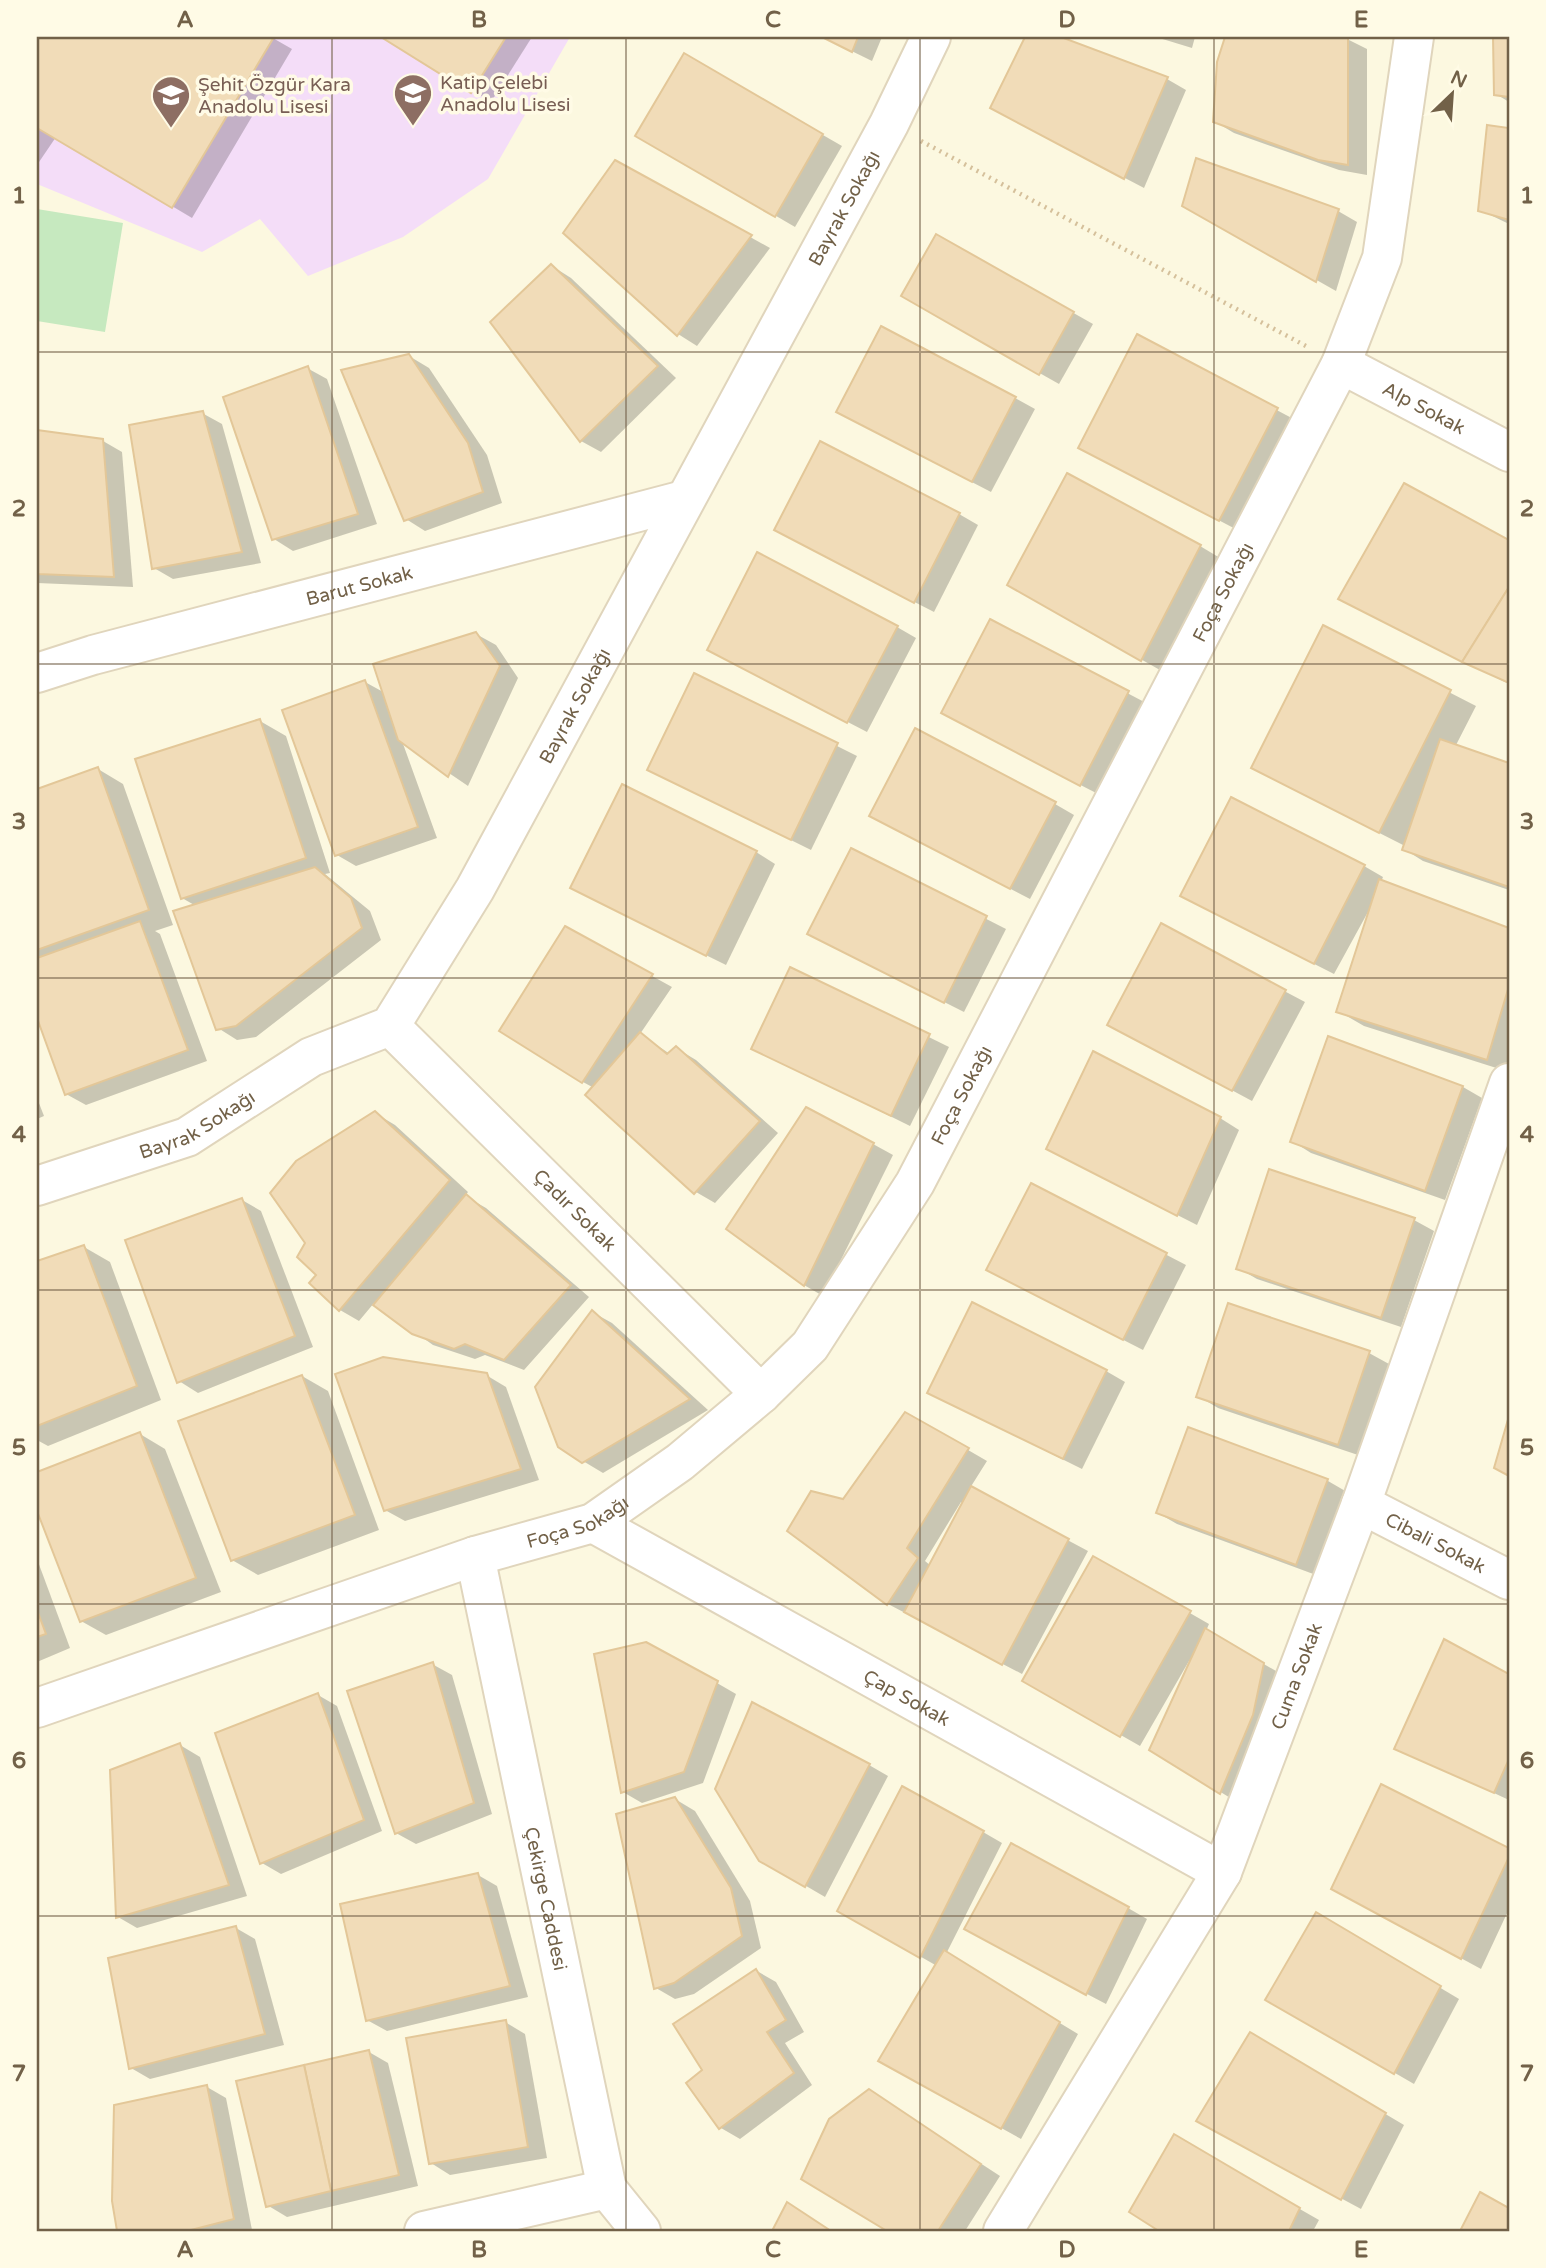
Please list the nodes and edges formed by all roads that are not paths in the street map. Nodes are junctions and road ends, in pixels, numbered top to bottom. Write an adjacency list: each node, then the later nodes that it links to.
1 (931, 37): 5 (street, Bayrak Sokağı)
2 (1414, 37): 3 (street, Foça Sokağı)
3 (1341, 364): 4 (street, Alp Sokak); 12 (street, Foça Sokağı)
4 (1509, 452)
5 (684, 500): 7 (street, Barut Sokak); 9 (street, Bayrak Sokağı)
6 (37, 643): 7 (street)
7 (93, 655): 8 (street, Barut Sokak)
8 (37, 673)
9 (390, 1026): 11 (street, Bayrak Sokağı); 12 (street, Çadır Sokak)
10 (1509, 1083): 13 (street, Cuma Sokak)
11 (37, 1186)
12 (761, 1394): 14 (street, Foça Sokağı)
13 (1361, 1504): 16 (street, Cibali Sokak); 18 (street, Cuma Sokak)
14 (593, 1523): 15 (street, Foça Sokağı); 18 (street, Çap Sokak)
15 (475, 1556): 17 (street, Foça Sokağı); 19 (street, Çekirge Caddesi)
16 (1509, 1580)
17 (37, 1708)
18 (1222, 1872): 22 (street, Cuma Sokak)
19 (607, 2189): 20 (street); 21 (street, Çekirge Caddesi)
20 (424, 2231)
21 (641, 2231)
22 (1003, 2231)

